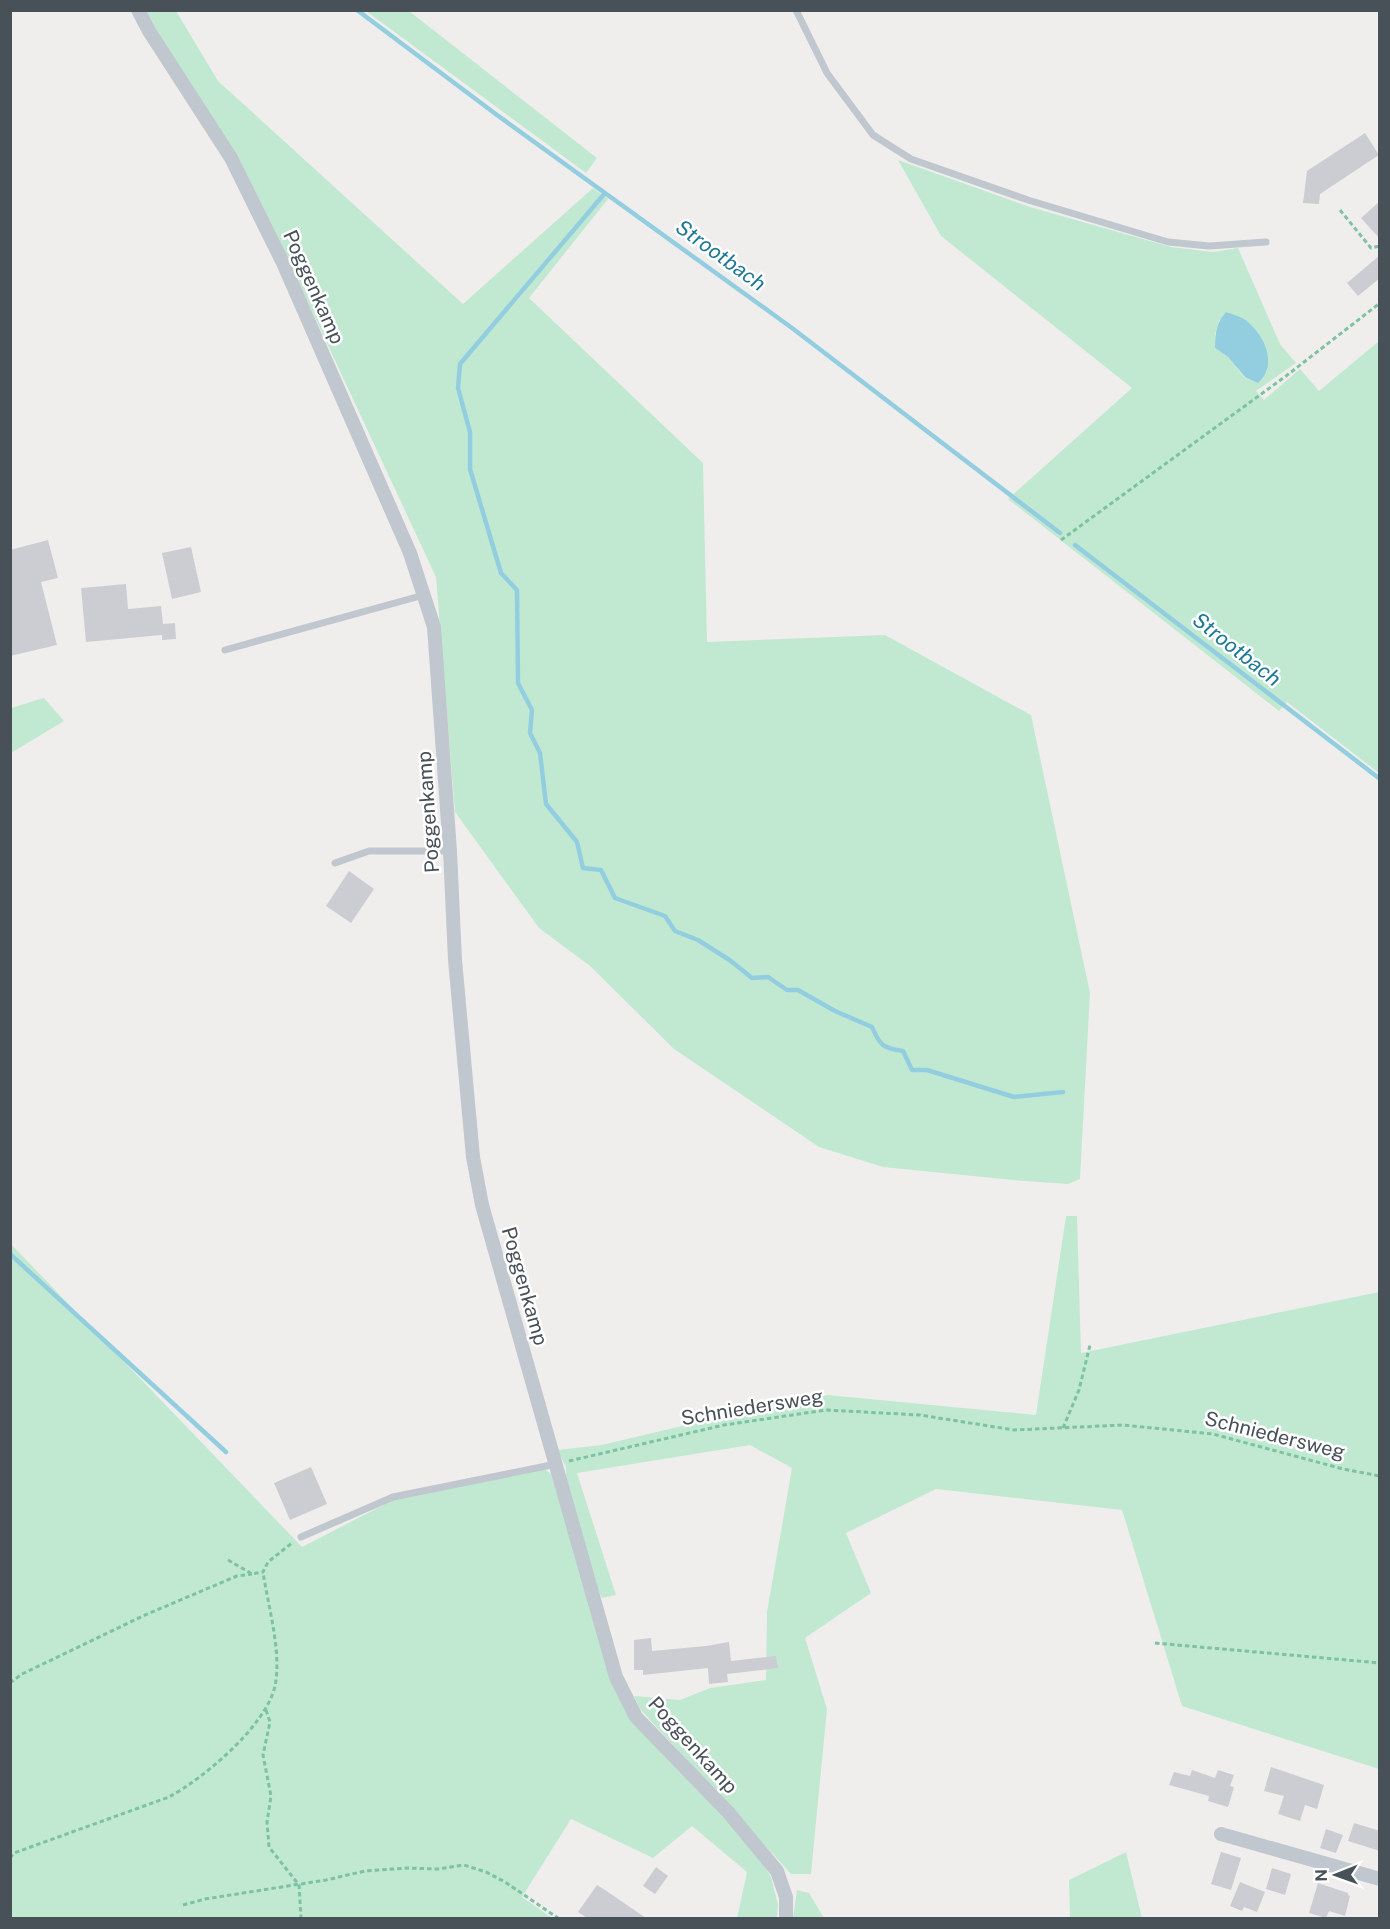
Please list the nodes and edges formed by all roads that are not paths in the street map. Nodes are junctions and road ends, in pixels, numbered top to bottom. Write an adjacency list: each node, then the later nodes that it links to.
1 (138, 10): 4 (street, Poggenkamp)
2 (796, 10): 3 (lane)
3 (1266, 242)
4 (424, 595): 5 (lane); 6 (street, Poggenkamp)
5 (225, 650)
6 (450, 851): 7 (lane); 8 (street, Poggenkamp)
7 (335, 863)
8 (556, 1464): 9 (lane); 12 (street, Poggenkamp)
9 (301, 1537)
10 (1221, 1834): 11 (street)
11 (1380, 1879)
12 (786, 1918)

